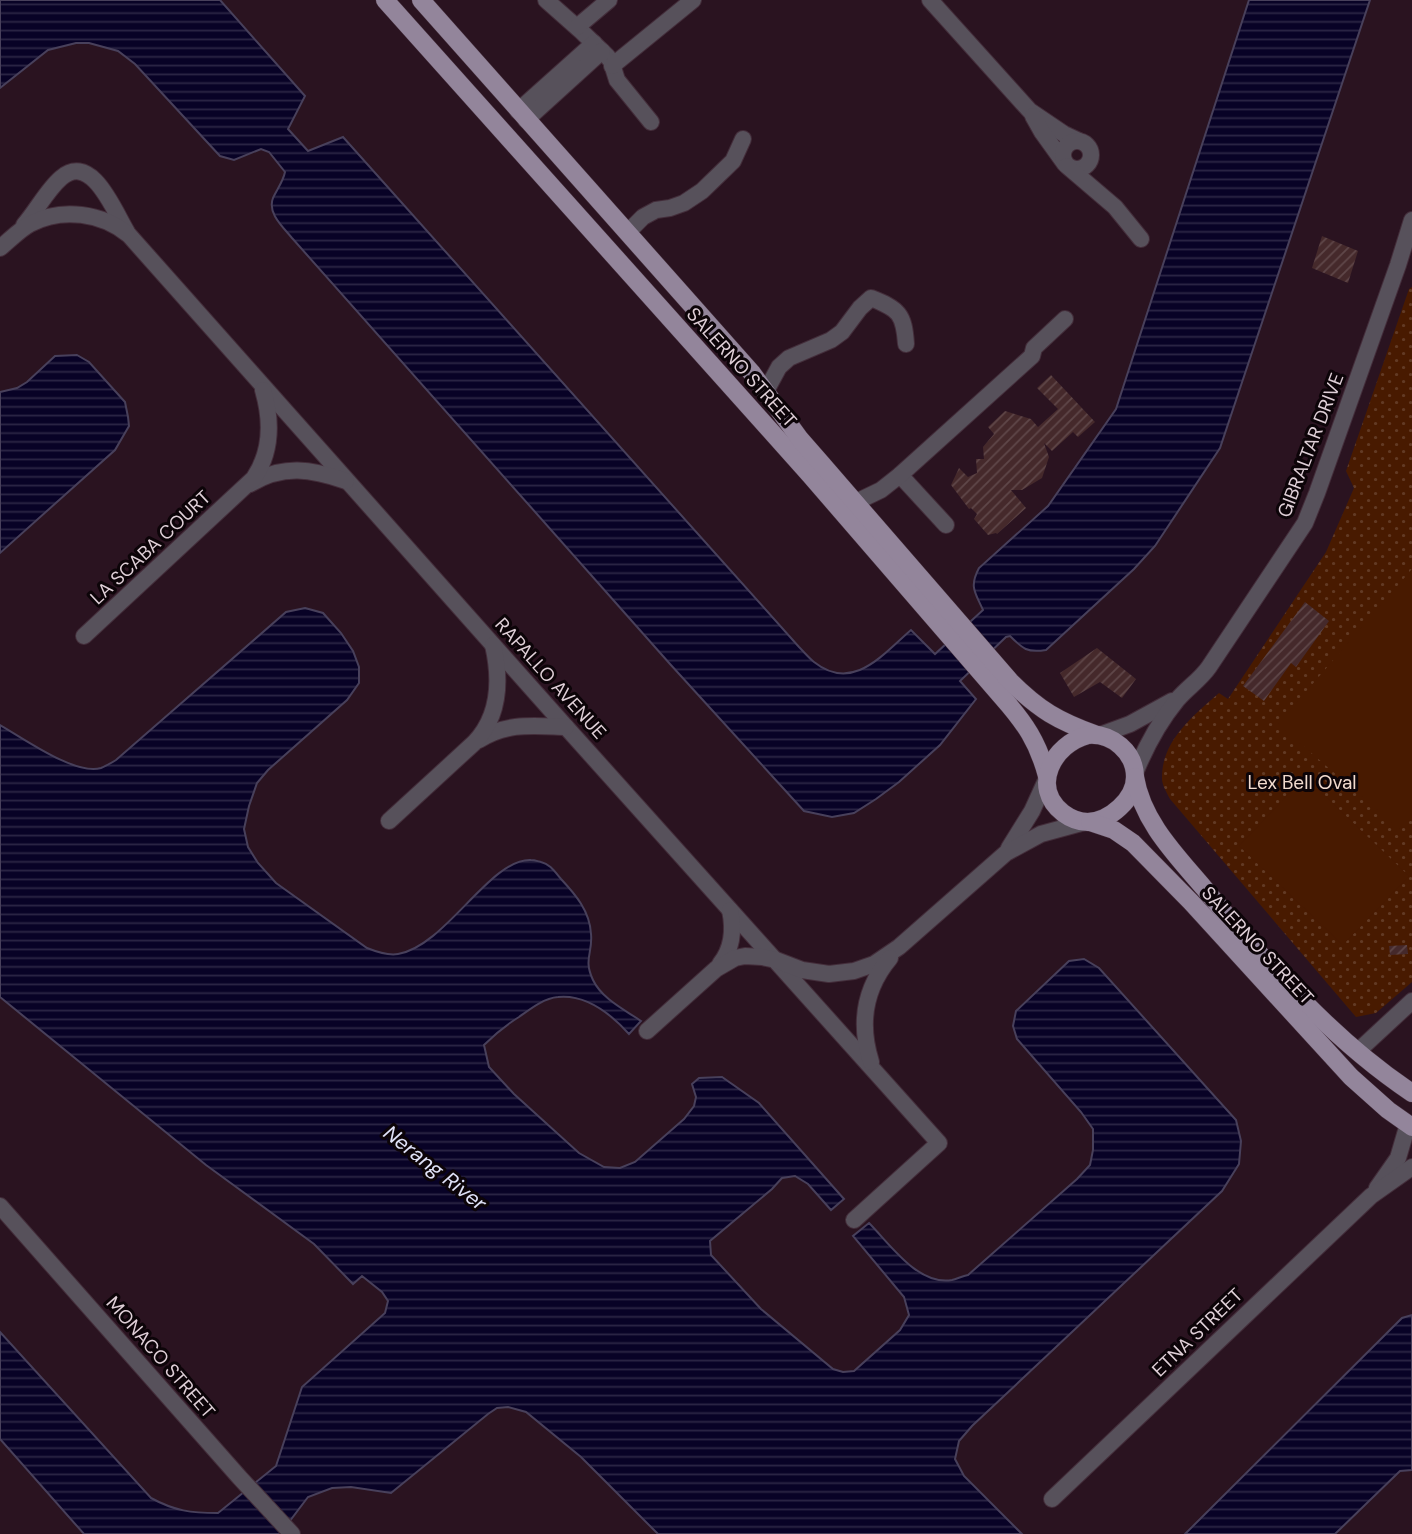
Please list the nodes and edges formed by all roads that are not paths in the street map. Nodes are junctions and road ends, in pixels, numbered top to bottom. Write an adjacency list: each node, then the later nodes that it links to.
1 (385, 0): 31 (main road, SALERNO STREET)
2 (421, 0): 11 (main road, SALERNO STREET)
3 (546, 0): 7 (street)
4 (609, 0): 7 (street)
5 (693, 0): 9 (street)
6 (930, 0): 10 (street)
7 (577, 27): 8 (street)
8 (598, 47): 9 (street); 11 (street)
9 (612, 66): 12 (street)
10 (1030, 111): 14 (street); 15 (street)
11 (522, 115): 19 (main road, SALERNO STREET)
12 (650, 122)
13 (743, 139): 19 (street)
14 (1085, 147): 15 (street); 15 (street); 16 (street)
15 (1066, 165): 16 (street)
16 (1115, 207): 20 (street)
17 (1412, 220): 23 (street, GIBRALTAR DRIVE)
18 (18, 232): 21 (street, RAPALLO AVENUE); 21 (street, RAPALLO AVENUE); 22 (street, RAPALLO AVENUE)
19 (627, 233): 27 (main road, SALERNO STREET)
20 (1141, 239)
21 (134, 240): 26 (street, RAPALLO AVENUE)
22 (0, 248)
23 (1405, 267): 36 (street, GIBRALTAR DRIVE)
24 (1065, 319): 28 (street)
25 (906, 344): 27 (street)
26 (262, 384): 29 (street, RAPALLO AVENUE); 30 (street, LA SCABA COURT)
27 (766, 391): 31 (main road, SALERNO STREET)
28 (900, 475): 31 (street); 32 (street)
29 (348, 481): 30 (street, LA SCABA COURT); 34 (street, RAPALLO AVENUE)
30 (245, 488): 33 (street, LA SCABA COURT)
31 (848, 508): 35 (main road, SALERNO STREET)
32 (946, 525)
33 (84, 636)
34 (492, 643): 37 (street, RAPALLO AVENUE); 39 (street)
35 (982, 662): 38 (main road, SALERNO STREET); 41 (main road, SALERNO STREET)
36 (1180, 696): 38 (street, GIBRALTAR DRIVE); 40 (street, GIBRALTAR DRIVE)
37 (566, 727): 39 (street); 45 (street, RAPALLO AVENUE)
38 (1098, 735): 40 (main road); 41 (main road)
39 (474, 743): 42 (street)
40 (1135, 775): 43 (main road); 51 (main road, SALERNO STREET)
41 (1047, 777): 43 (main road); 44 (street)
42 (389, 821)
43 (1088, 822): 44 (street); 54 (main road, SALERNO STREET)
44 (1006, 853): 46 (street)
45 (730, 908): 47 (street, RAPALLO AVENUE); 48 (street)
46 (905, 941): 47 (street); 52 (street)
47 (776, 960): 48 (street); 52 (street, RAPALLO AVENUE)
48 (716, 969): 50 (street)
49 (1412, 1001): 51 (street)
50 (647, 1031)
51 (1357, 1052): 53 (main road, SALERNO STREET)
52 (873, 1068): 58 (street, RAPALLO AVENUE)
53 (1412, 1093)
54 (1410, 1126): 56 (street, ETNA STREET)
55 (1412, 1167): 56 (street, ETNA STREET)
56 (1371, 1196): 59 (street, ETNA STREET)
57 (0, 1206): 60 (street, MONACO STREET)
58 (854, 1220)
59 (1052, 1499)
60 (292, 1534)

